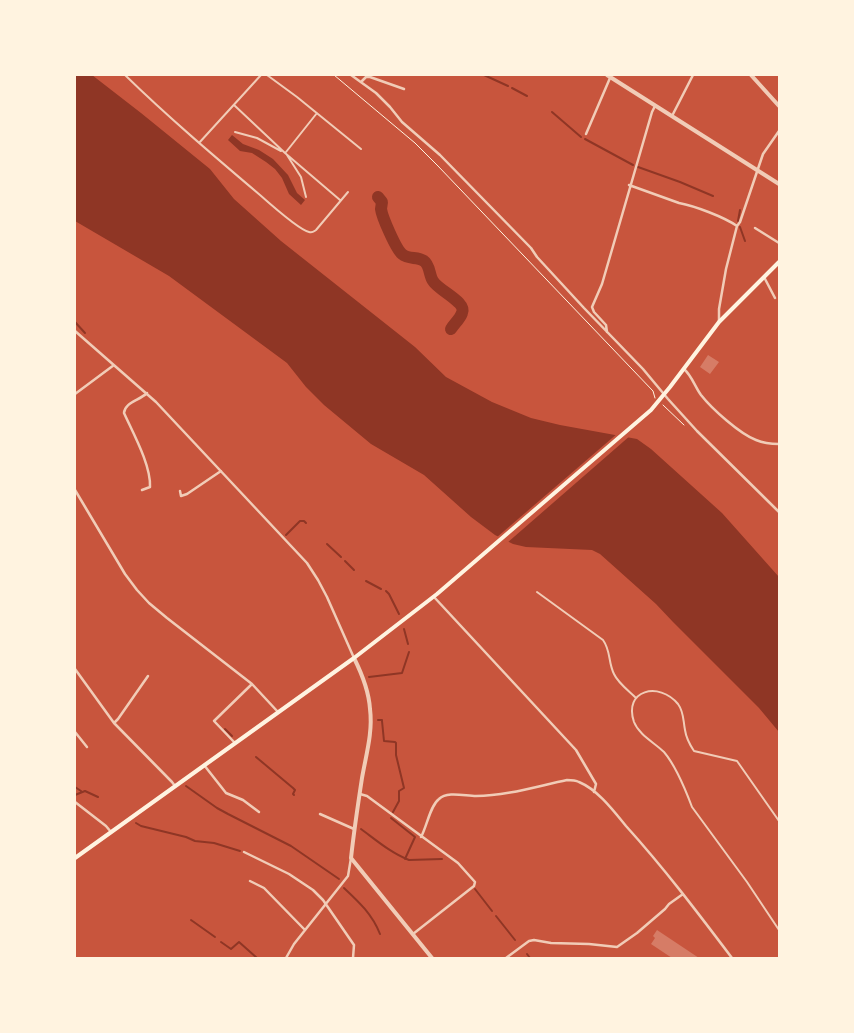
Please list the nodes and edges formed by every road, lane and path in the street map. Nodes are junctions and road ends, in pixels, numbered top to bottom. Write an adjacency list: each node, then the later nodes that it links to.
1 (125, 75): 19 (street)
2 (261, 75): 11 (street)
3 (267, 75): 14 (street)
4 (334, 75): 42 (path)
5 (693, 75): 15 (street)
6 (752, 75): 13 (street)
7 (352, 76): 9 (street)
8 (608, 76): 12 (street); 18 (street)
9 (361, 82): 10 (street); 36 (street)
10 (404, 88)
11 (234, 105): 19 (street); 21 (street)
12 (655, 106): 15 (street); 24 (street)
13 (779, 106)
14 (317, 113): 20 (street); 21 (street)
15 (672, 116): 22 (street)
16 (779, 131): 22 (street)
17 (235, 132): 21 (street)
18 (586, 134)
19 (199, 143): 27 (street)
20 (361, 149)
21 (285, 153): 26 (street); 27 (street)
22 (757, 170): 23 (street); 28 (street)
23 (779, 184)
24 (629, 185): 28 (street); 36 (street)
25 (348, 192): 27 (street)
26 (306, 197)
27 (340, 200)
28 (737, 226): 34 (street)
29 (755, 228): 30 (street)
30 (779, 243)
31 (779, 262): 32 (main road)
32 (764, 276): 33 (street); 34 (main road)
33 (775, 298)
34 (719, 322): 38 (main road)
35 (75, 331): 37 (street)
36 (607, 332): 41 (street)
37 (114, 365): 39 (street); 40 (street)
38 (684, 369): 41 (main road); 43 (street)
39 (147, 393): 44 (street); 46 (street)
40 (75, 394)
41 (664, 394): 42 (main road); 48 (street)
42 (657, 401): 50 (main road)
43 (779, 444)
44 (221, 471): 47 (street); 51 (street)
45 (75, 490): 54 (street)
46 (142, 490)
47 (180, 491)
48 (779, 512)
49 (537, 592): 55 (street)
50 (434, 597): 51 (main road); 63 (street)
51 (354, 658): 56 (main road); 64 (street)
52 (75, 669): 57 (street)
53 (148, 676): 57 (street)
54 (252, 684): 56 (street); 59 (street)
55 (636, 698): 68 (street); 79 (street)
56 (278, 712): 59 (main road)
57 (114, 723): 62 (street)
58 (75, 732): 60 (street)
59 (235, 743): 61 (main road)
60 (87, 747)
61 (204, 765): 62 (main road); 66 (street)
62 (175, 786): 70 (main road)
63 (594, 792): 71 (street); 76 (street)
64 (360, 794): 69 (street); 71 (street)
65 (75, 802): 70 (street)
66 (259, 812)
67 (320, 814): 69 (street)
68 (779, 821)
69 (354, 829): 74 (street)
70 (111, 832): 73 (main road)
71 (422, 837): 80 (street)
72 (244, 852): 77 (street)
73 (75, 858)
74 (352, 858): 77 (street); 80 (street)
75 (250, 881): 78 (street)
76 (683, 894): 84 (street); 85 (street)
77 (326, 904): 78 (street); 82 (street)
78 (305, 930): 81 (street)
79 (779, 930)
80 (412, 934): 83 (street)
81 (286, 958)
82 (354, 958)
83 (432, 958)
84 (506, 958)
85 (732, 958)

